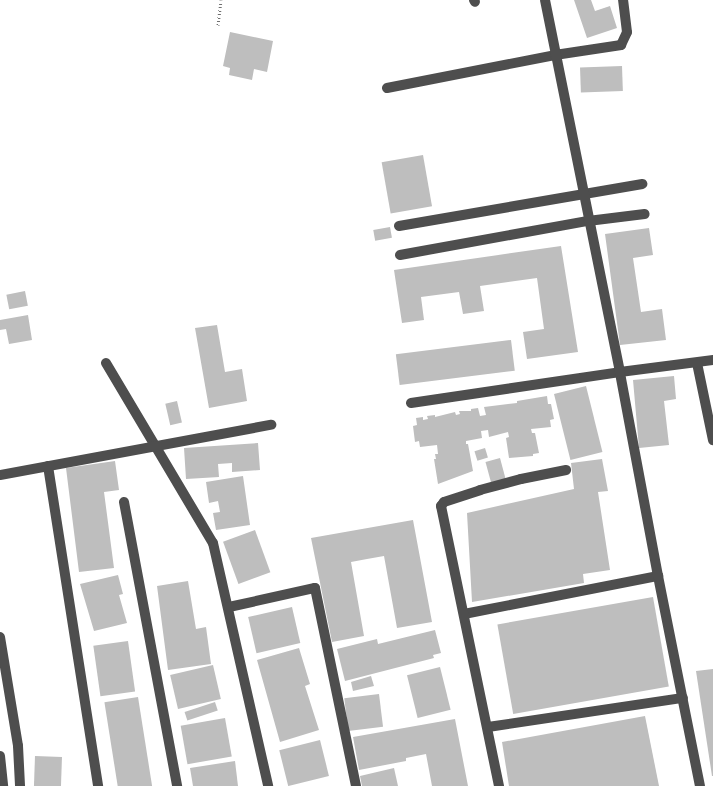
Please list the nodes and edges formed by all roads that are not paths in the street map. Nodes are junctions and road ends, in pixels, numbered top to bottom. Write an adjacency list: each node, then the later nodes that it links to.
1 (544, 0): 3 (street)
2 (623, 0): 3 (street)
3 (555, 55): 4 (street); 6 (street)
4 (387, 88)
5 (642, 184): 6 (street)
6 (582, 193): 8 (street); 9 (street)
7 (646, 214): 8 (street)
8 (588, 221): 10 (street); 14 (street)
9 (399, 226)
10 (400, 255)
11 (713, 360): 12 (street)
12 (697, 363): 14 (street); 17 (street)
13 (106, 364): 18 (street)
14 (620, 372): 15 (street); 23 (street)
15 (411, 403)
16 (271, 425): 18 (street)
17 (713, 440)
18 (156, 446): 19 (street); 24 (street)
19 (48, 466): 21 (street); 33 (street)
20 (566, 470): 25 (street)
21 (0, 475)
22 (124, 502): 34 (street)
23 (658, 576): 25 (street); 27 (street)
24 (229, 608): 35 (street); 36 (street)
25 (464, 614): 28 (street)
26 (0, 638): 32 (street)
27 (683, 698): 28 (street); 38 (street)
28 (488, 727): 37 (street)
29 (0, 756): 30 (street)
30 (1, 768): 31 (street)
31 (2, 786)
32 (20, 786)
33 (98, 786)
34 (177, 786)
35 (268, 786)
36 (356, 786)
37 (499, 786)
38 (700, 786)

